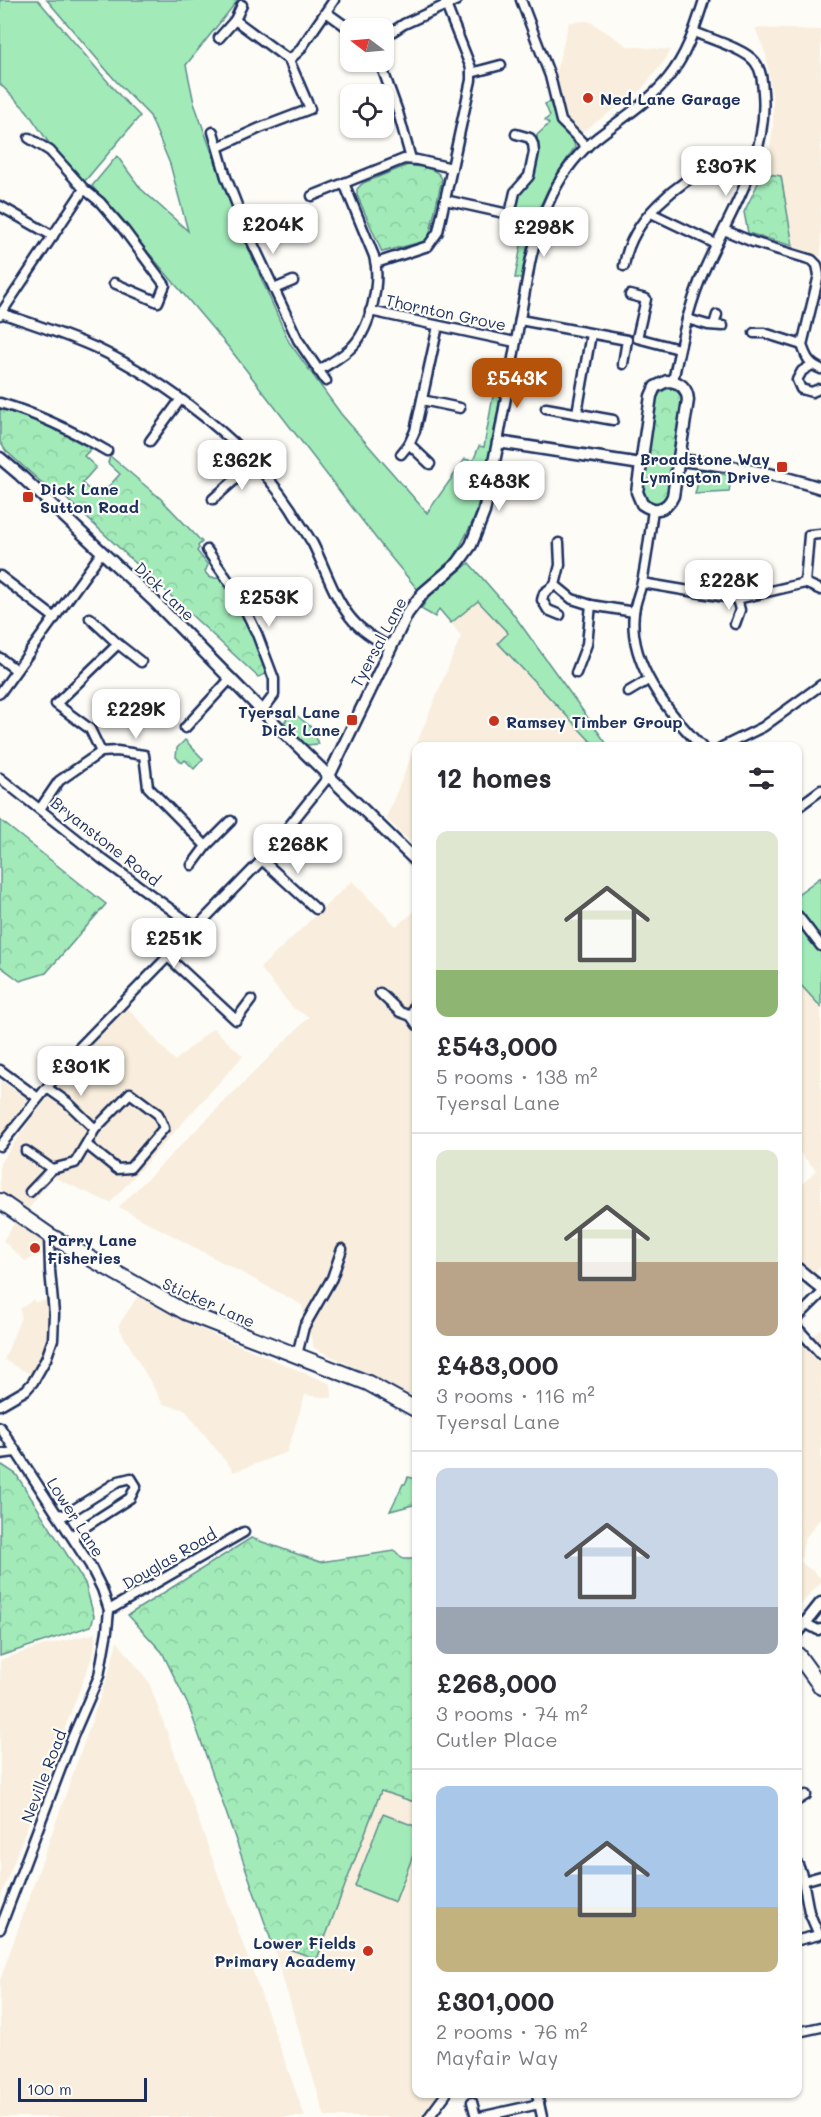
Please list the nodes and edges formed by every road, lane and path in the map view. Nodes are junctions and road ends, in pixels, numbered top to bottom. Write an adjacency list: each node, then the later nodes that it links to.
1 (334, 0): 7 (street)
2 (457, 0): 6 (street)
3 (521, 0): 21 (street)
4 (704, 0): 11 (street, Tyersal Lane)
5 (242, 5): 8 (street)
6 (446, 5): 10 (street); 16 (street)
7 (326, 12): 9 (street); 13 (street)
8 (235, 20): 12 (street); 13 (street)
9 (340, 22)
10 (394, 30)
11 (694, 32): 21 (street, Tyersal Lane); 22 (street)
12 (219, 38)
13 (289, 60): 20 (street)
14 (501, 65): 16 (street)
15 (384, 72): 23 (street)
16 (471, 74): 24 (street)
17 (213, 132): 20 (street)
18 (516, 134): 31 (street)
19 (29, 138): 26 (street)
20 (218, 147): 41 (street)
21 (587, 147): 32 (street, Tyersal Lane)
22 (758, 153): 30 (street); 33 (street)
23 (411, 159): 24 (street); 25 (street)
24 (452, 168): 28 (street)
25 (344, 183): 27 (street); 36 (street)
26 (84, 189): 34 (street); 40 (street)
27 (312, 196)
28 (445, 200): 31 (street); 36 (street)
29 (0, 206): 34 (street)
30 (651, 213): 35 (street); 38 (street)
31 (510, 214): 32 (street)
32 (540, 221): 47 (street, Tyersal Lane)
33 (724, 230): 35 (street); 37 (street)
34 (53, 236): 44 (street)
35 (716, 244): 46 (street)
36 (376, 263): 43 (street)
37 (819, 264): 52 (street)
38 (624, 266)
39 (292, 281): 41 (street)
40 (114, 283)
41 (274, 289): 56 (street)
42 (630, 295): 53 (street)
43 (370, 311): 48 (street, Thornton Grove); 56 (street)
44 (1, 314): 61 (street)
45 (717, 315): 46 (street)
46 (687, 319): 53 (street)
47 (520, 320): 50 (street); 51 (street, Tyersal Lane)
48 (438, 326): 51 (street, Thornton Grove); 60 (street)
49 (753, 333): 52 (street)
50 (591, 334): 54 (street); 65 (street)
51 (515, 342): 68 (street, Tyersal Lane)
52 (802, 345): 55 (street)
53 (679, 349): 58 (street)
54 (623, 364)
55 (817, 367): 59 (street)
56 (318, 370): 57 (street)
57 (326, 381)
58 (673, 381): 73 (street); 76 (street)
59 (819, 389)
60 (423, 399): 63 (street); 69 (street)
61 (180, 400): 67 (street); 74 (street)
62 (0, 403): 70 (street)
63 (460, 408)
64 (546, 408): 65 (street)
65 (577, 413): 66 (street)
66 (613, 420)
67 (150, 441)
68 (498, 442): 76 (street); 97 (street, Tyersal Lane)
69 (409, 444): 71 (street); 75 (street)
70 (108, 452)
71 (401, 454)
72 (0, 458): 83 (street, Dick Lane)
73 (679, 460): 77 (street); 79 (street)
74 (254, 463): 78 (street); 97 (street)
75 (430, 464)
76 (641, 464): 79 (street)
77 (821, 489)
78 (213, 499)
79 (653, 509): 85 (street)
80 (820, 534): 86 (street)
81 (559, 543): 87 (street)
82 (207, 550): 107 (street)
83 (102, 552): 93 (street); 102 (street, Dick Lane)
84 (0, 576): 93 (street)
85 (642, 583): 89 (street); 91 (street)
86 (805, 583): 88 (street); 89 (street)
87 (555, 585): 90 (street); 92 (street)
88 (821, 590)
89 (737, 599): 95 (street)
90 (591, 605): 91 (street); 101 (street)
91 (634, 612): 103 (street)
92 (560, 615)
93 (55, 618): 100 (street)
94 (90, 618): 96 (street)
95 (735, 624)
96 (118, 644): 99 (street); 111 (street)
97 (390, 647): 112 (street, Tyersal Lane)
98 (0, 658): 100 (street)
99 (141, 662)
100 (16, 670): 106 (street)
101 (576, 673)
102 (231, 678): 107 (street, Dick Lane); 108 (street)
103 (648, 680): 105 (street); 109 (street)
104 (821, 685): 110 (street)
105 (628, 692)
106 (0, 693)
107 (262, 711): 112 (street, Dick Lane)
108 (185, 728)
109 (697, 742)
110 (732, 742)
111 (102, 752): 116 (street); 118 (street)
112 (329, 776): 119 (street, Dick Lane); 120 (street)
113 (0, 777): 116 (street, Bryanstone Road)
114 (821, 790): 115 (street)
115 (802, 804)
116 (40, 809): 124 (street, Bryanstone Road)
117 (231, 821): 118 (street)
118 (206, 846): 121 (street)
119 (412, 857)
120 (262, 860): 122 (street); 124 (street)
121 (192, 865)
122 (316, 909)
123 (802, 921): 125 (street)
124 (195, 927): 126 (street)
125 (821, 946)
126 (168, 957): 128 (street); 132 (street)
127 (380, 993): 130 (street)
128 (250, 1000)
129 (412, 1013): 130 (street)
130 (411, 1016)
131 (0, 1071): 133 (street)
132 (47, 1088): 133 (street); 134 (street)
133 (38, 1098): 136 (street)
134 (96, 1129): 135 (street); 135 (street)
135 (87, 1145): 138 (street)
136 (0, 1146)
137 (26, 1151): 138 (street)
138 (52, 1169): 139 (street)
139 (30, 1192)
140 (0, 1201): 141 (highway, Sticker Lane)
141 (49, 1235): 149 (highway, Sticker Lane); 150 (street)
142 (342, 1249): 149 (street)
143 (802, 1274): 144 (street)
144 (821, 1288)
145 (821, 1294): 146 (street)
146 (802, 1313)
147 (802, 1333): 148 (street)
148 (821, 1354)
149 (297, 1355): 151 (highway, Sticker Lane)
150 (0, 1406)
151 (412, 1407)
152 (0, 1428): 153 (street, Lower Lane)
153 (15, 1452): 154 (street); 155 (street, Lower Lane)
154 (0, 1454)
155 (57, 1514): 157 (street, Lower Lane); 157 (street)
156 (244, 1532): 159 (street, Douglas Road)
157 (74, 1539): 159 (street, Lower Lane)
158 (821, 1603): 160 (street)
159 (109, 1610): 162 (street, Lower Lane)
160 (802, 1627): 161 (street)
161 (821, 1629)
162 (107, 1631): 168 (street, Neville Road)
163 (802, 1660): 164 (highway)
164 (821, 1687)
165 (821, 1876): 167 (street)
166 (802, 1878): 167 (street)
167 (803, 1881): 169 (street)
168 (0, 1929)
169 (802, 1939)
170 (821, 2027): 171 (street)
171 (802, 2031)
172 (443, 2098): 176 (street)
173 (538, 2098): 175 (street)
174 (472, 2102): 177 (street)
175 (539, 2104): 177 (street); 178 (street)
176 (429, 2117)
177 (478, 2117)
178 (542, 2117)

